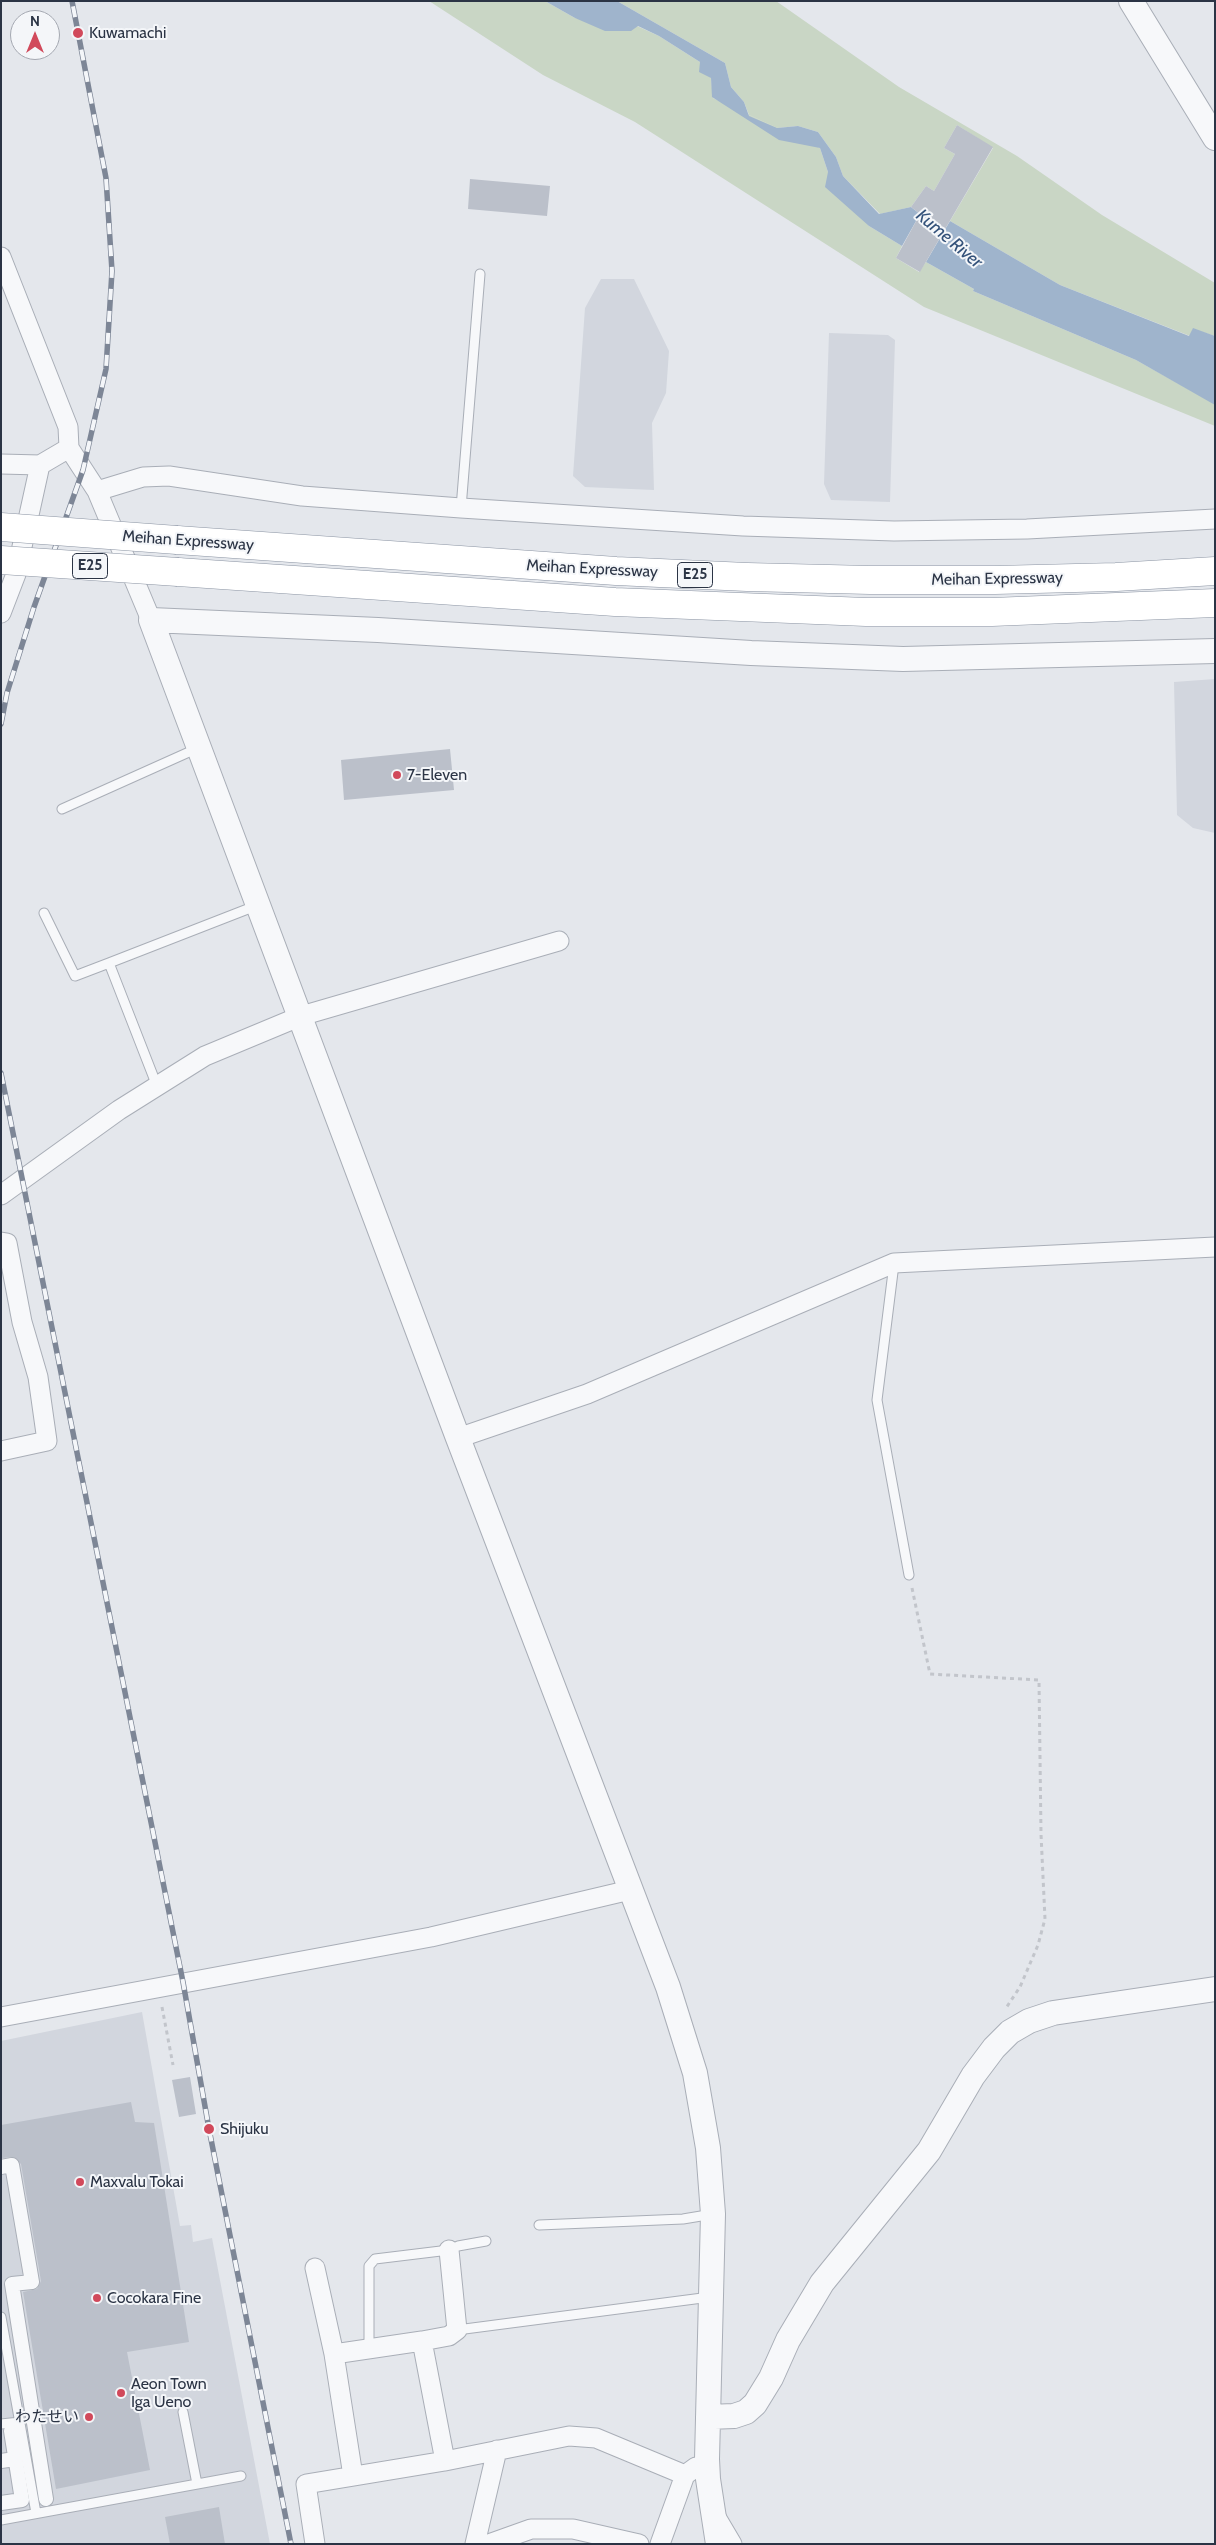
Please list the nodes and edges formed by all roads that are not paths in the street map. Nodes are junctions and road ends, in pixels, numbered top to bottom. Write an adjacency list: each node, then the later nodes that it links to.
1 (1132, 1): 2 (street)
2 (1215, 138)
3 (1, 257): 5 (street)
4 (480, 274): 9 (lane)
5 (69, 448): 7 (street); 8 (street)
6 (1, 464): 7 (street)
7 (40, 465): 15 (street)
8 (97, 491): 9 (street); 16 (street)
9 (461, 508): 10 (street)
10 (1215, 519)
11 (1, 527): 13 (highway, Meihan Expressway / E25, bridge)
12 (1, 560): 14 (highway, Meihan Expressway / E25, bridge)
13 (1215, 571)
14 (1215, 603)
15 (1, 613)
16 (151, 620): 17 (street); 18 (street)
17 (1215, 651)
18 (198, 748): 19 (lane); 20 (street)
19 (62, 809)
20 (258, 905): 23 (lane); 24 (street)
21 (44, 913): 23 (lane)
22 (559, 941): 24 (street)
23 (109, 963): 25 (lane)
24 (301, 1016): 25 (street); 30 (street)
25 (157, 1087): 26 (street)
26 (1, 1195)
27 (1, 1242): 31 (street)
28 (1215, 1247): 29 (street)
29 (894, 1264): 30 (street); 32 (lane)
30 (458, 1438): 33 (street)
31 (1, 1451)
32 (909, 1574)
33 (630, 1890): 35 (street); 37 (street)
34 (1215, 1989): 50 (street)
35 (1, 2017)
36 (1, 2167): 61 (street)
37 (714, 2214): 38 (lane); 42 (street)
38 (539, 2226)
39 (486, 2242): 40 (lane)
40 (449, 2250): 44 (street); 46 (lane)
41 (315, 2268): 47 (street)
42 (713, 2296): 44 (lane); 50 (street)
43 (1, 2317): 48 (lane)
44 (457, 2330): 45 (street)
45 (422, 2341): 46 (street); 56 (street)
46 (369, 2349): 47 (street)
47 (334, 2354): 59 (street)
48 (6, 2365): 51 (lane)
49 (182, 2412): 60 (lane)
50 (708, 2417): 53 (street)
51 (11, 2426): 54 (street); 64 (lane)
52 (497, 2450): 56 (street); 57 (street); 69 (street)
53 (708, 2458): 57 (street); 63 (street)
54 (15, 2459): 55 (street); 62 (street)
55 (1, 2461)
56 (445, 2461): 59 (street)
57 (686, 2474): 72 (street)
58 (241, 2476): 60 (lane)
59 (353, 2476): 68 (street)
60 (197, 2484): 64 (lane)
61 (46, 2500)
62 (1, 2503)
63 (712, 2510): 73 (street); 74 (street)
64 (36, 2513): 65 (lane)
65 (1, 2520)
66 (527, 2536): 67 (street); 70 (street)
67 (594, 2539): 71 (street)
68 (315, 2544)
69 (475, 2544)
70 (489, 2544)
71 (639, 2544)
72 (660, 2544)
73 (718, 2544)
74 (732, 2544)

